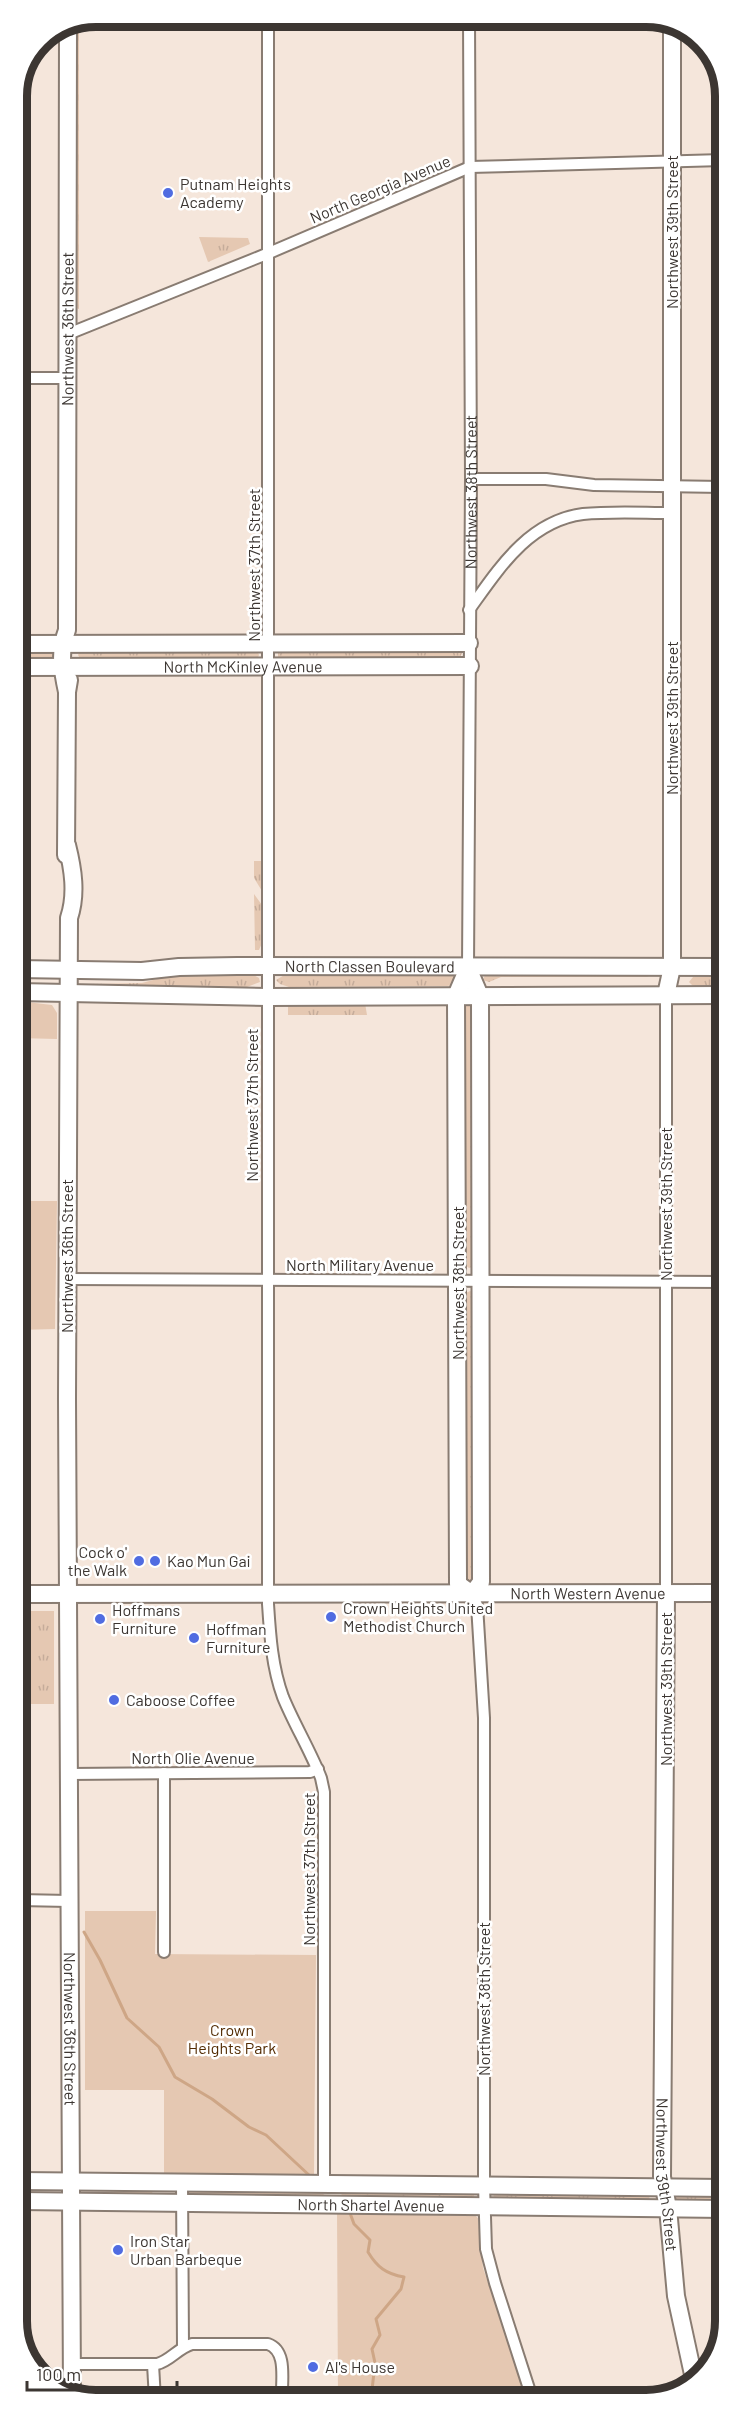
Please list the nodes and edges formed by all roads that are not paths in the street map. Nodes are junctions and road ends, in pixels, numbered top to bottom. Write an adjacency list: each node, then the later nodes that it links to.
1 (268, 27): 8 (street, Northwest 37th Street)
2 (469, 27): 7 (street, Northwest 38th Street)
3 (672, 32): 5 (street, Northwest 39th Street)
4 (68, 33): 9 (street, Northwest 36th Street)
5 (672, 160): 6 (street, North Georgia Avenue); 7 (street, North Georgia Avenue); 13 (street, Northwest 39th Street)
6 (715, 160)
7 (470, 167): 8 (street, North Georgia Avenue); 12 (street, Northwest 38th Street)
8 (268, 253): 9 (street, North Georgia Avenue); 20 (street, Northwest 37th Street)
9 (68, 334): 11 (street, Northwest 36th Street)
10 (27, 378): 11 (street)
11 (68, 378): 17 (street, Northwest 36th Street)
12 (471, 479): 13 (street); 16 (street, Northwest 38th Street)
13 (672, 487): 14 (street); 15 (street, Northwest 39th Street)
14 (715, 488)
15 (672, 513): 16 (street); 25 (street, Northwest 39th Street)
16 (469, 611): 19 (street, Northwest 38th Street)
17 (67, 639): 18 (street, North McKinley Avenue); 20 (street, North McKinley Avenue); 21 (street, Northwest 36th Street)
18 (27, 643)
19 (469, 643): 20 (street, North McKinley Avenue); 23 (street, Northwest 38th Street)
20 (269, 644): 22 (street, Northwest 37th Street)
21 (67, 666): 22 (street, North McKinley Avenue); 24 (street, North McKinley Avenue); 30 (street, Northwest 36th Street)
22 (269, 666): 23 (street, North McKinley Avenue); 27 (street, Northwest 37th Street)
23 (470, 666): 28 (street, Northwest 38th Street)
24 (27, 667)
25 (672, 967): 26 (street, North Classen Boulevard); 28 (street, North Classen Boulevard); 33 (street, Northwest 39th Street)
26 (715, 967)
27 (267, 968): 28 (street, North Classen Boulevard); 30 (street, North Classen Boulevard); 37 (street, Northwest 37th Street)
28 (468, 968): 35 (street, Northwest 38th Street); 36 (street, Northwest 38th Street)
29 (27, 969): 30 (street, North Classen Boulevard)
30 (69, 969): 32 (street, Northwest 36th Street)
31 (27, 992): 32 (street, North Classen Boulevard)
32 (69, 994): 37 (street, North Classen Boulevard); 38 (street, Northwest 36th Street)
33 (666, 995): 34 (street, North Classen Boulevard); 36 (street, North Classen Boulevard); 43 (street, Northwest 39th Street)
34 (715, 995)
35 (456, 996): 36 (street, North Classen Boulevard); 37 (street, North Classen Boulevard); 40 (street, Northwest 38th Street)
36 (480, 996): 41 (street, Northwest 38th Street)
37 (267, 997): 39 (street, Northwest 37th Street)
38 (67, 1279): 39 (street, North Military Avenue); 47 (street, Northwest 36th Street)
39 (268, 1280): 40 (street, North Military Avenue); 48 (street, Northwest 37th Street)
40 (458, 1280): 41 (street, North Military Avenue); 49 (street, Northwest 38th Street)
41 (480, 1280): 43 (street, North Military Avenue); 49 (street, Northwest 38th Street)
42 (715, 1282): 43 (street, North Military Avenue)
43 (666, 1283): 44 (street, Northwest 39th Street)
44 (666, 1593): 45 (street, North Western Avenue); 49 (street, North Western Avenue); 61 (street, Northwest 39th Street)
45 (715, 1593)
46 (27, 1594): 47 (street, North Western Avenue)
47 (69, 1594): 48 (street, North Western Avenue); 52 (street, Northwest 36th Street)
48 (268, 1594): 49 (street, North Western Avenue); 50 (street, Northwest 37th Street)
49 (472, 1594): 60 (street, Northwest 38th Street)
50 (318, 1769): 51 (street, North Olie Avenue); 58 (street, Northwest 37th Street)
51 (164, 1773): 52 (street, North Olie Avenue); 55 (street)
52 (68, 1774): 54 (street, Northwest 36th Street)
53 (27, 1900): 54 (street)
54 (69, 1901): 57 (street, Northwest 36th Street)
55 (164, 1952)
56 (27, 2181): 57 (street, North Shartel Avenue)
57 (72, 2181): 59 (street, North Shartel Avenue); 64 (street, Northwest 36th Street)
58 (327, 2181): 59 (street, North Shartel Avenue); 60 (street, North Shartel Avenue)
59 (182, 2182): 65 (street)
60 (484, 2185): 61 (street, North Shartel Avenue); 66 (street, Northwest 38th Street)
61 (664, 2187): 62 (street, North Shartel Avenue); 67 (street, Northwest 39th Street)
62 (715, 2188)
63 (27, 2201): 64 (street, North Shartel Avenue)
64 (72, 2201): 65 (street, North Shartel Avenue); 70 (street, Northwest 36th Street)
65 (181, 2203): 66 (street, North Shartel Avenue); 69 (street)
66 (484, 2206): 67 (street, North Shartel Avenue); 76 (street, Northwest 38th Street)
67 (668, 2208): 68 (street, North Shartel Avenue); 72 (street, Northwest 39th Street)
68 (715, 2209)
69 (183, 2347): 71 (street); 75 (street)
70 (72, 2364): 71 (street); 73 (street, Northwest 36th Street)
71 (153, 2364): 74 (street)
72 (692, 2372)
73 (72, 2386)
74 (154, 2390)
75 (282, 2390)
76 (529, 2390)

